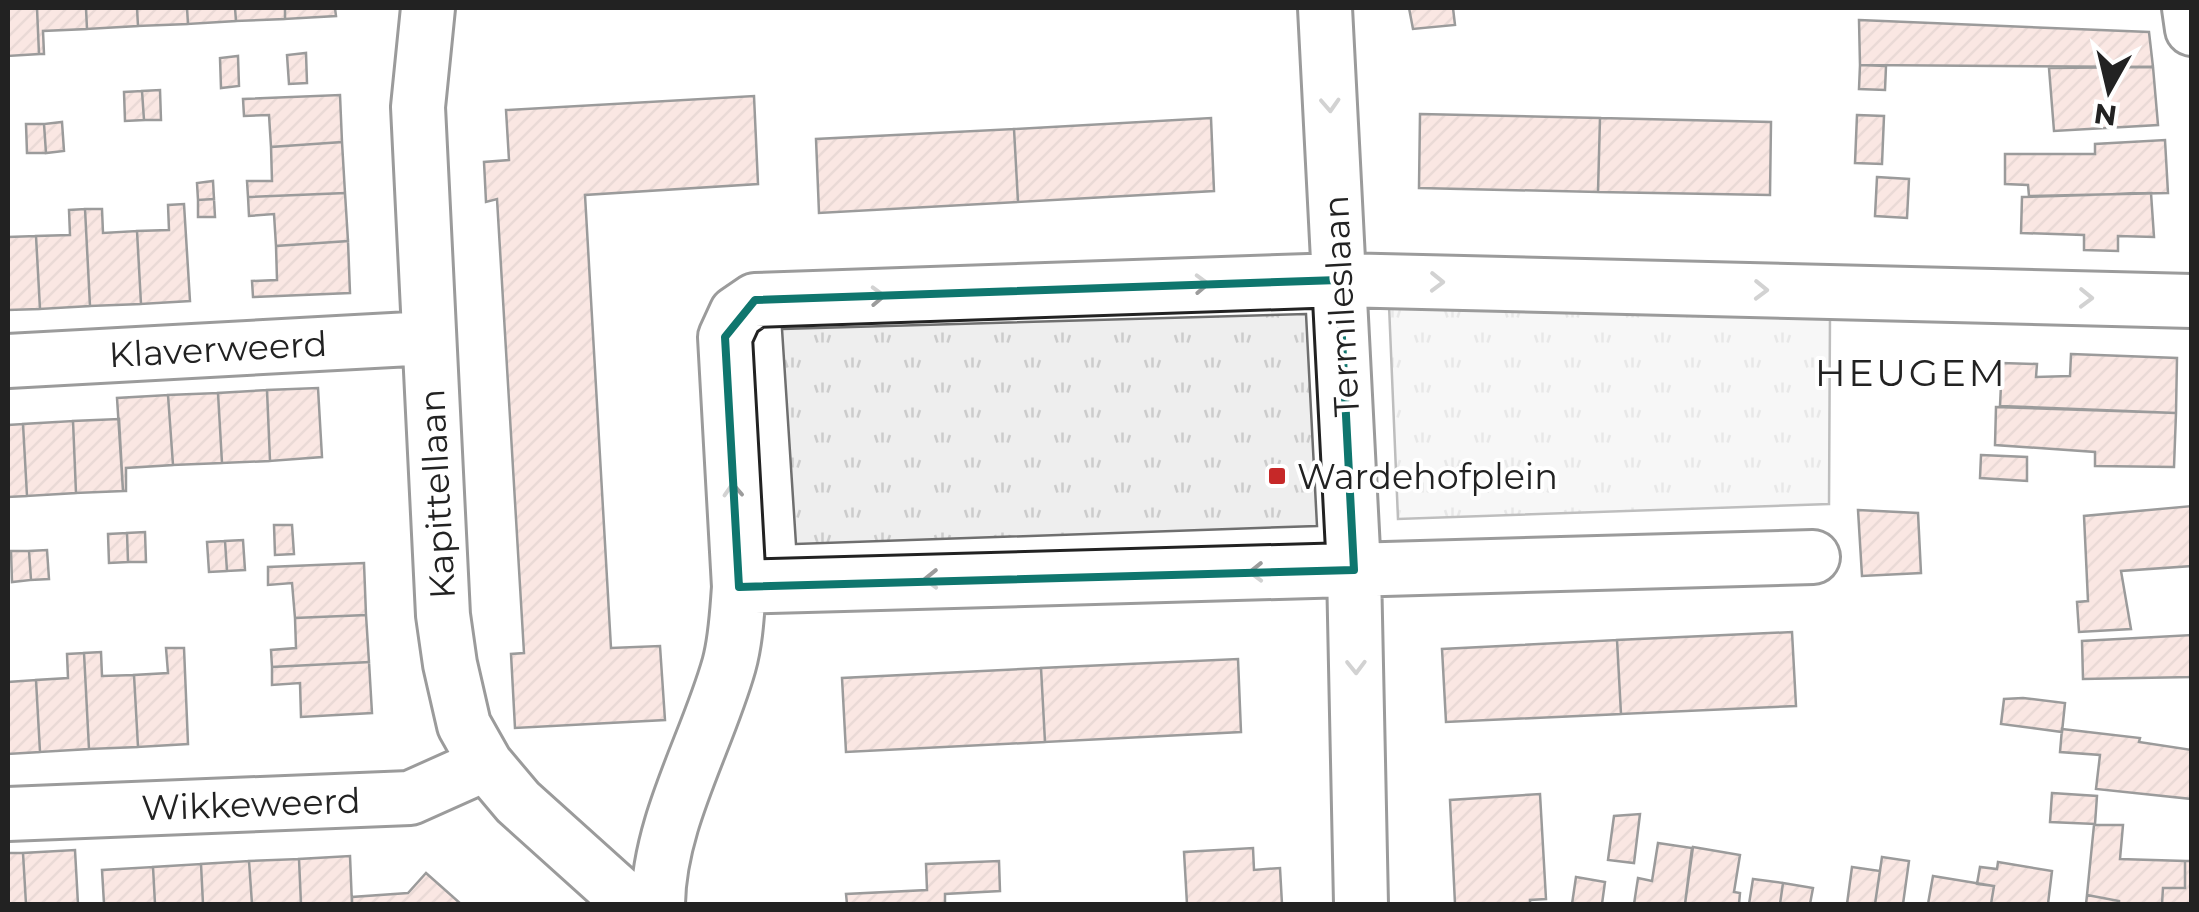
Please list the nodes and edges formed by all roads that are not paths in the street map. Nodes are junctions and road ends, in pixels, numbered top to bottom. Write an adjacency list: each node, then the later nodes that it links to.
1 (428, 8): 7 (street, Kapittellaan)
2 (1326, 8): 5 (street, Termileslaan, one-way to 5)
3 (2189, 8): 4 (street)
4 (2192, 29)
5 (1339, 280): 6 (street, one-way to 6); 10 (street, Termileslaan); 11 (street, one-way to 5)
6 (2192, 301)
7 (429, 338): 8 (street, Klaverweerd); 12 (street, Kapittellaan)
8 (8, 360)
9 (1813, 557): 10 (street)
10 (1354, 570): 11 (street, one-way to 11); 16 (street, Termileslaan, one-way to 16)
11 (739, 587): 15 (street)
12 (486, 764): 13 (street, Wikkeweerd); 14 (street, Kapittellaan)
13 (8, 814)
14 (639, 904)
15 (658, 904)
16 (1360, 904)

